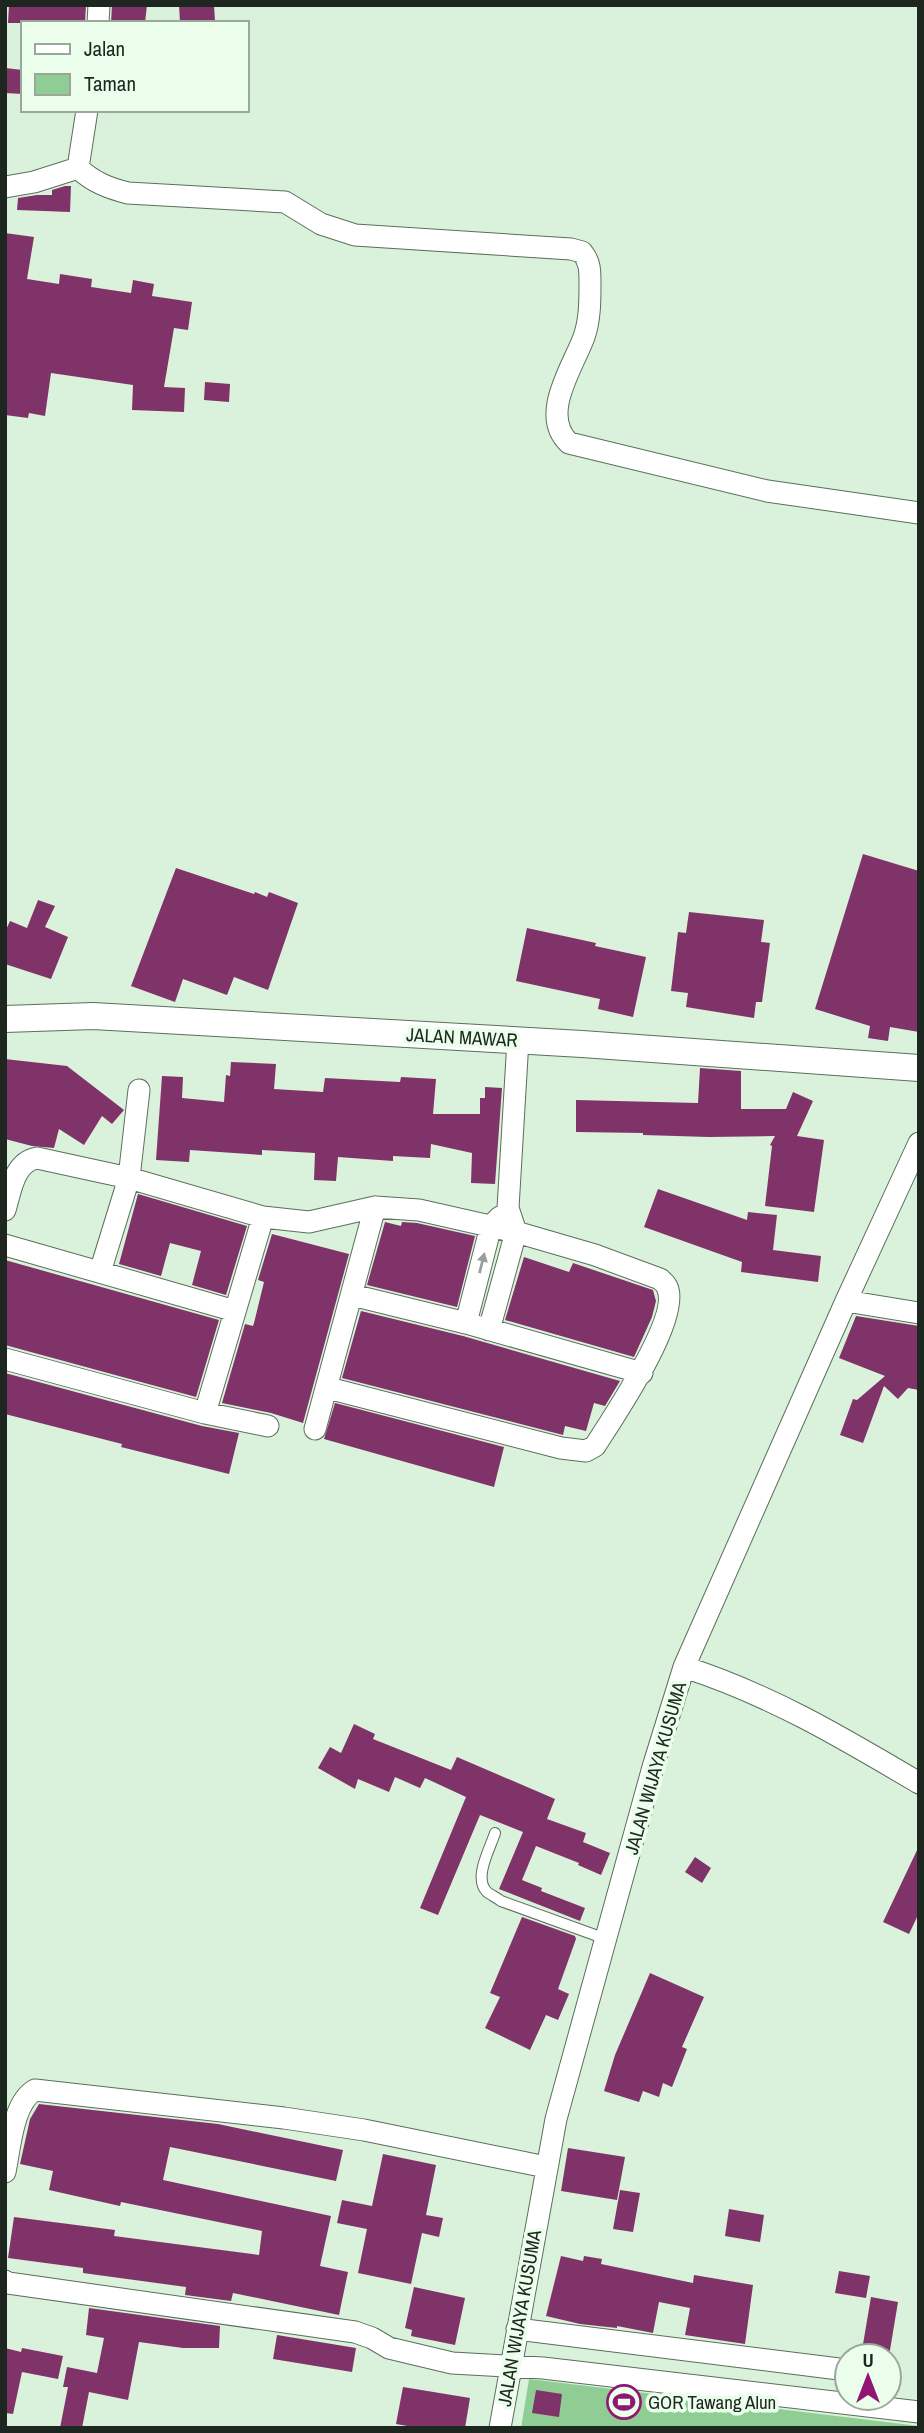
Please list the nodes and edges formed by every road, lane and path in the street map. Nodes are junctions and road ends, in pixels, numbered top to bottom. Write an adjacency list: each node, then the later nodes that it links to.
1 (87, 112): 2 (street)
2 (78, 168): 3 (street); 4 (street)
3 (5, 187)
4 (919, 513)
5 (5, 1019): 6 (street, JALAN MAWAR)
6 (519, 1040): 7 (street, JALAN MAWAR); 12 (street)
7 (919, 1068)
8 (139, 1090): 10 (street)
9 (919, 1143): 20 (street, JALAN WIJAYA KUSUMA)
10 (129, 1178): 13 (street); 14 (street); 18 (street)
11 (375, 1207): 14 (street); 15 (street); 19 (street)
12 (508, 1208): 15 (street); 16 (street)
13 (5, 1210)
14 (263, 1217): 21 (street)
15 (491, 1226): 16 (street); 23 (street, one-way to 15)
16 (516, 1232): 24 (street); 26 (street)
17 (5, 1245): 18 (street)
18 (100, 1272): 21 (street)
19 (352, 1295): 23 (street); 27 (street)
20 (846, 1301): 22 (street); 31 (street, JALAN WIJAYA KUSUMA)
21 (235, 1311): 28 (street)
22 (919, 1313)
23 (466, 1324): 24 (street)
24 (489, 1330): 26 (street)
25 (5, 1359): 28 (street)
26 (642, 1373): 27 (street)
27 (328, 1388): 30 (street)
28 (205, 1413): 29 (street)
29 (268, 1426)
30 (315, 1429)
31 (684, 1667): 32 (street); 34 (street, JALAN WIJAYA KUSUMA)
32 (919, 1783)
33 (495, 1833): 34 (lane)
34 (606, 1938): 35 (street, JALAN WIJAYA KUSUMA)
35 (546, 2167): 36 (street); 38 (street, JALAN WIJAYA KUSUMA)
36 (5, 2172)
37 (5, 2281): 39 (street)
38 (517, 2329): 39 (street, JALAN WIJAYA KUSUMA); 40 (street)
39 (511, 2364): 41 (street); 42 (street, JALAN WIJAYA KUSUMA)
40 (833, 2368)
41 (919, 2412)
42 (500, 2428)

